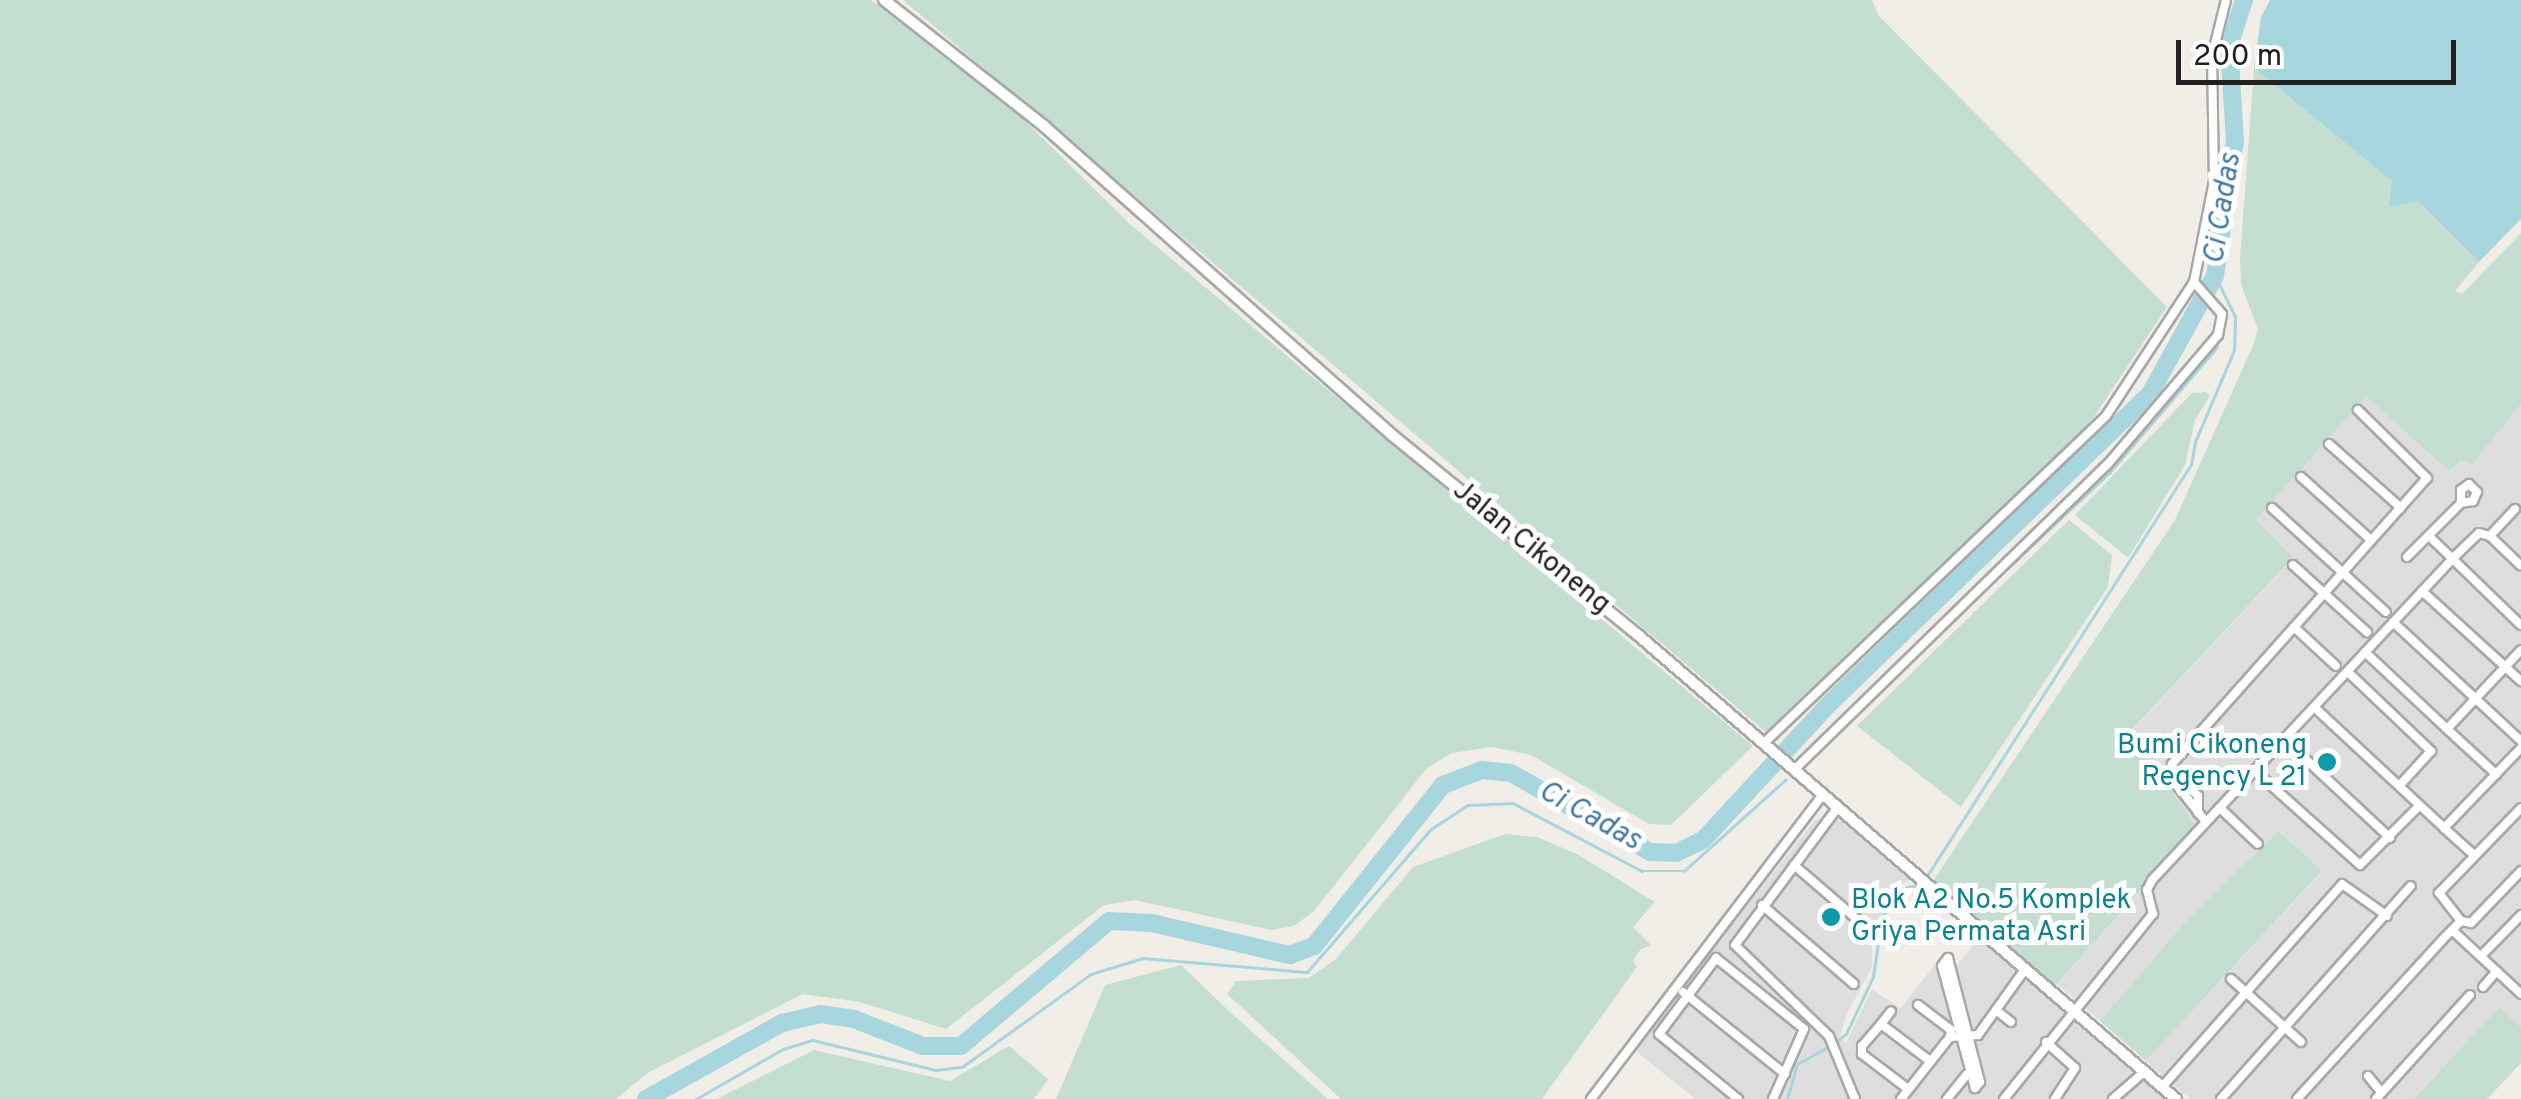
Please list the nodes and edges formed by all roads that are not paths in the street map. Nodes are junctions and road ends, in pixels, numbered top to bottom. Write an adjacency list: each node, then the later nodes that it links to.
1 (884, 0): 37 (street, Jalan Cikoneng)
2 (2226, 0): 3 (street)
3 (2196, 284): 37 (street); 38 (street)
4 (2358, 410): 9 (street)
5 (2329, 444): 9 (street)
6 (2302, 476): 13 (street)
7 (2461, 503): 11 (street)
8 (2272, 508): 18 (street)
9 (2401, 508): 13 (street)
10 (2515, 509): 12 (street)
11 (2428, 536): 14 (street); 15 (street)
12 (2490, 536): 15 (street); 17 (street)
13 (2371, 540): 18 (street)
14 (2407, 557)
15 (2452, 559): 19 (street); 23 (street)
16 (2293, 565): 20 (street)
17 (2520, 565)
18 (2344, 573): 20 (street); 21 (street)
19 (2422, 591): 22 (street); 29 (street)
20 (2324, 594): 24 (street); 25 (street)
21 (2386, 612)
22 (2393, 622): 27 (street); 32 (street)
23 (2521, 624)
24 (2294, 627): 28 (street); 47 (street)
25 (2367, 632)
26 (2521, 650): 29 (street)
27 (2365, 652): 30 (street); 34 (street)
28 (2336, 666)
29 (2506, 667): 31 (street); 32 (street)
30 (2348, 672): 33 (street); 41 (street)
31 (2521, 681)
32 (2476, 699): 34 (street); 36 (street)
33 (2314, 707): 35 (street); 41 (street)
34 (2448, 728): 40 (street)
35 (2284, 739): 39 (street); 49 (street)
36 (2521, 744): 40 (street)
37 (1766, 745): 38 (street, Jalan Cikoneng)
38 (1791, 767): 42 (street, Jalan Cikoneng)
39 (2255, 771): 45 (street); 49 (street)
40 (2496, 774): 48 (street)
41 (2399, 786): 43 (street)
42 (1823, 795): 44 (street, Jalan Cikoneng); 66 (street)
43 (2419, 806): 48 (street); 49 (street)
44 (1838, 807): 52 (street); 62 (street, Jalan Cikoneng)
45 (2220, 808): 47 (street); 50 (street)
46 (2521, 808): 51 (street)
47 (2206, 822): 73 (street)
48 (2444, 828): 51 (street)
49 (2390, 838)
50 (2258, 844)
51 (2474, 855): 58 (street)
52 (1794, 865): 55 (street); 59 (street)
53 (2521, 870): 58 (street)
54 (2411, 886): 57 (street)
55 (1762, 905): 65 (street); 97 (street)
56 (2521, 915): 61 (street)
57 (2387, 916): 69 (street); 78 (street)
58 (2461, 920): 60 (street)
59 (1866, 926)
60 (2452, 930): 61 (street); 86 (street)
61 (2482, 955): 63 (street)
62 (2026, 968): 73 (street, Jalan Cikoneng); 74 (street)
63 (2498, 971): 67 (street); 68 (street)
64 (2232, 979): 69 (street)
65 (1854, 984)
66 (1675, 986): 70 (street); 94 (street)
67 (2483, 987)
68 (2519, 988)
69 (2246, 993): 78 (street); 91 (street)
70 (1686, 994): 88 (street); 88 (street); 95 (street)
71 (2470, 995): 93 (street)
72 (1918, 1006): 79 (street)
73 (2072, 1008): 81 (street); 87 (street, Jalan Cikoneng)
74 (1996, 1010): 76 (street); 80 (street)
75 (1891, 1011): 77 (street)
76 (2010, 1022)
77 (1881, 1024): 85 (street); 92 (street)
78 (2285, 1029): 82 (street); 104 (street)
79 (1954, 1037): 80 (street); 80 (street); 83 (street); 85 (street)
80 (1973, 1039): 83 (street); 89 (street)
81 (2046, 1042): 100 (street); 101 (street)
82 (2301, 1042)
83 (1962, 1054): 89 (street)
84 (2317, 1058): 86 (street)
85 (1930, 1060): 92 (street)
86 (2326, 1066): 105 (street)
87 (2145, 1072): 91 (street, Jalan Cikoneng); 102 (street)
88 (1785, 1074): 96 (street)
89 (1967, 1074): 99 (street)
90 (2368, 1076): 93 (street)
91 (2162, 1087): 103 (street, Jalan Cikoneng)
92 (1908, 1089): 98 (street)
93 (2378, 1096)
94 (1591, 1099)
95 (1738, 1099)
96 (1772, 1099)
97 (1855, 1099)
98 (1901, 1099)
99 (1946, 1099)
100 (2004, 1099)
101 (2055, 1099)
102 (2114, 1099)
103 (2176, 1099)
104 (2221, 1099)
105 (2298, 1099)

